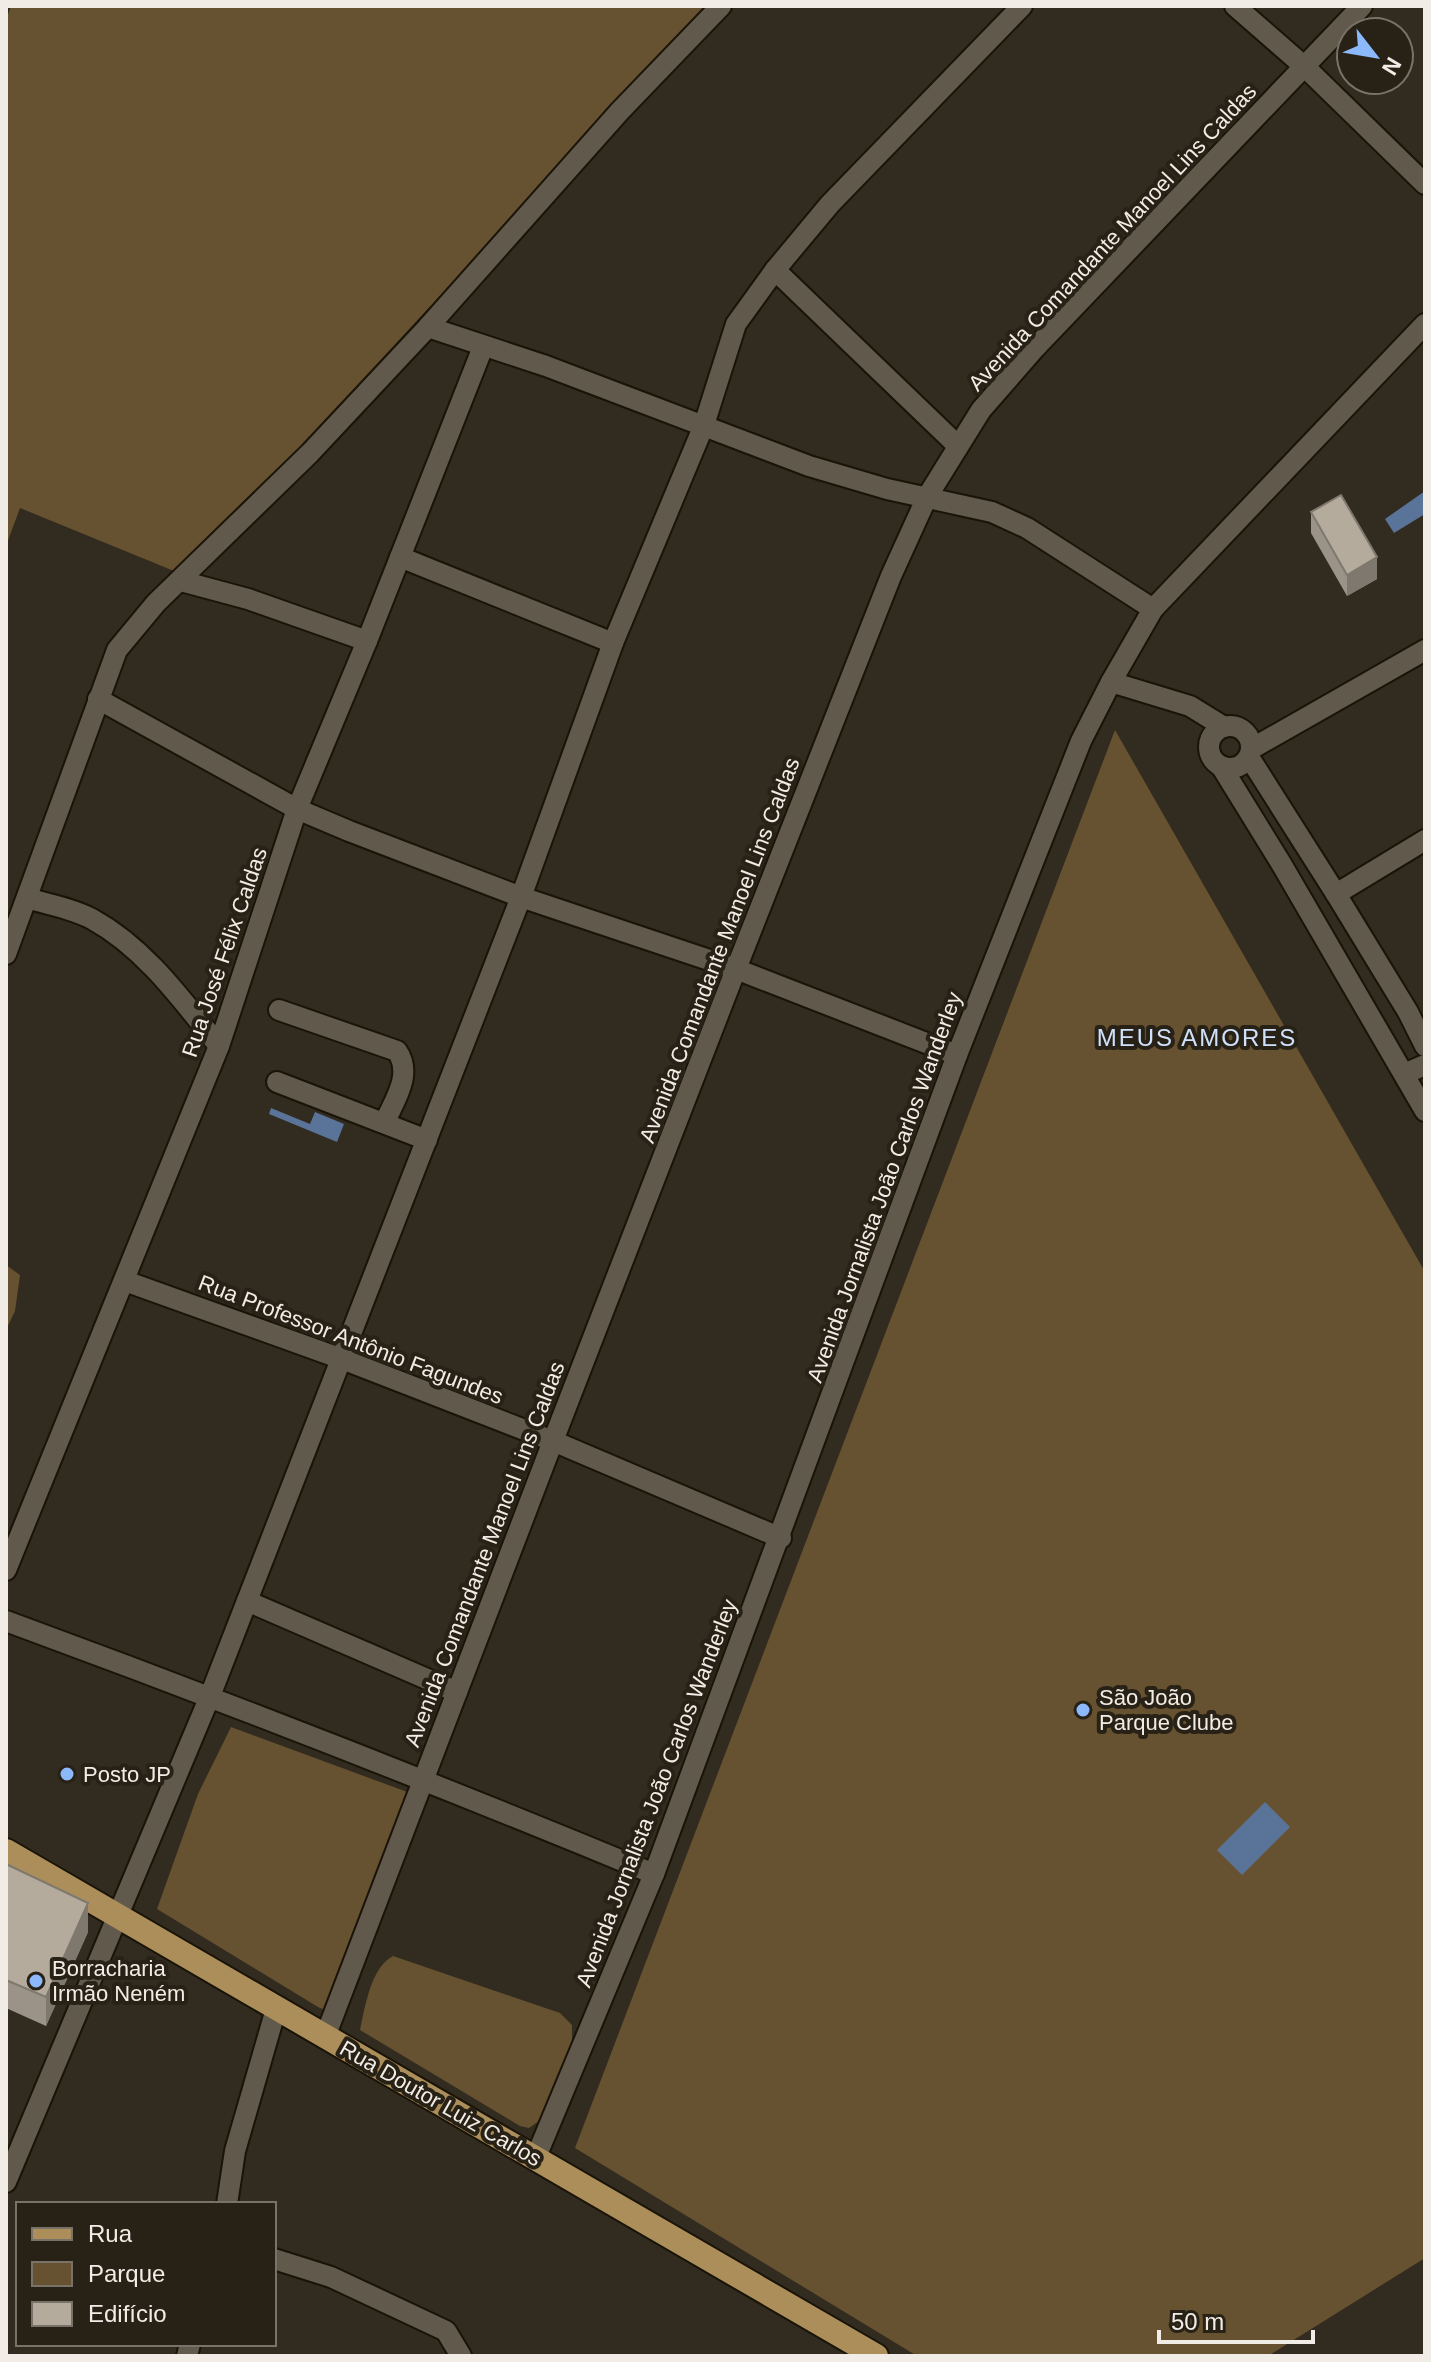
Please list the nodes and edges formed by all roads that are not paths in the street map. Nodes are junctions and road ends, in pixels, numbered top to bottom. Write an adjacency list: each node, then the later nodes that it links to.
1 (721, 6): 9 (street)
2 (1022, 6): 7 (street)
3 (1235, 6): 5 (street)
4 (1362, 6): 5 (street, Avenida Comandante Manoel Lins Caldas)
5 (1306, 68): 6 (street); 12 (street, Avenida Comandante Manoel Lins Caldas)
6 (1425, 184)
7 (775, 270): 11 (street); 12 (street)
8 (1425, 324): 16 (street, Avenida Jornalista João Carlos Wanderley)
9 (428, 327): 10 (street); 15 (street)
10 (483, 347): 11 (street); 14 (street, Rua José Félix Caldas)
11 (704, 425): 13 (street); 18 (street)
12 (958, 446): 13 (street, Avenida Comandante Manoel Lins Caldas)
13 (927, 497): 16 (street); 31 (street, Avenida Comandante Manoel Lins Caldas)
14 (400, 557): 17 (street, Rua José Félix Caldas); 18 (street)
15 (181, 581): 17 (street); 21 (street)
16 (1153, 609): 20 (street, Avenida Jornalista João Carlos Wanderley)
17 (367, 641): 25 (street, Rua José Félix Caldas)
18 (613, 643): 28 (street)
19 (1425, 650): 23 (street)
20 (1111, 682): 22 (street); 37 (street, Avenida Jornalista João Carlos Wanderley)
21 (98, 699): 25 (street); 29 (street)
22 (1224, 727): 23 (street); 24 (street)
23 (1250, 753): 24 (street); 27 (street)
24 (1221, 766): 34 (street)
25 (297, 809): 28 (street); 36 (street, Rua José Félix Caldas)
26 (1425, 840): 27 (street)
27 (1336, 894): 33 (street)
28 (521, 897): 31 (street); 43 (street)
29 (27, 898): 30 (street); 36 (street)
30 (6, 954)
31 (736, 969): 37 (street); 46 (street, Avenida Comandante Manoel Lins Caldas)
32 (279, 1010): 42 (street)
33 (1408, 1012): 34 (street); 35 (street)
34 (1380, 1031): 39 (street)
35 (1423, 1039)
36 (219, 1046): 44 (street, Rua José Félix Caldas)
37 (957, 1055): 47 (street, Avenida Jornalista João Carlos Wanderley)
38 (1425, 1065): 39 (street)
39 (1404, 1074): 41 (street)
40 (277, 1082): 42 (street)
41 (1425, 1111)
42 (385, 1122): 43 (street)
43 (427, 1140): 45 (street)
44 (125, 1281): 45 (street, Rua Professor Antônio Fagundes); 48 (street, Rua José Félix Caldas)
45 (342, 1359): 46 (street, Rua Professor Antônio Fagundes); 49 (street)
46 (553, 1441): 47 (street, Rua Professor Antônio Fagundes); 51 (street, Avenida Comandante Manoel Lins Caldas)
47 (781, 1538): 55 (street, Avenida Jornalista João Carlos Wanderley)
48 (6, 1570)
49 (247, 1601): 51 (street); 52 (street)
50 (6, 1621): 52 (street)
51 (457, 1692): 53 (street, Avenida Comandante Manoel Lins Caldas)
52 (210, 1696): 53 (street); 56 (street)
53 (424, 1779): 55 (street); 58 (street, Avenida Comandante Manoel Lins Caldas)
54 (6, 1851): 56 (main road, Rua Doutor Luiz Carlos)
55 (654, 1874): 59 (street, Avenida Jornalista João Carlos Wanderley)
56 (117, 1916): 57 (main road, Rua Doutor Luiz Carlos); 60 (street)
57 (276, 2009): 58 (main road, Rua Doutor Luiz Carlos); 61 (street)
58 (325, 2037): 59 (main road, Rua Doutor Luiz Carlos)
59 (536, 2157): 64 (main road, Rua Doutor Luiz Carlos)
60 (6, 2182)
61 (227, 2202)
62 (276, 2260): 63 (street)
63 (461, 2356)
64 (876, 2356)

